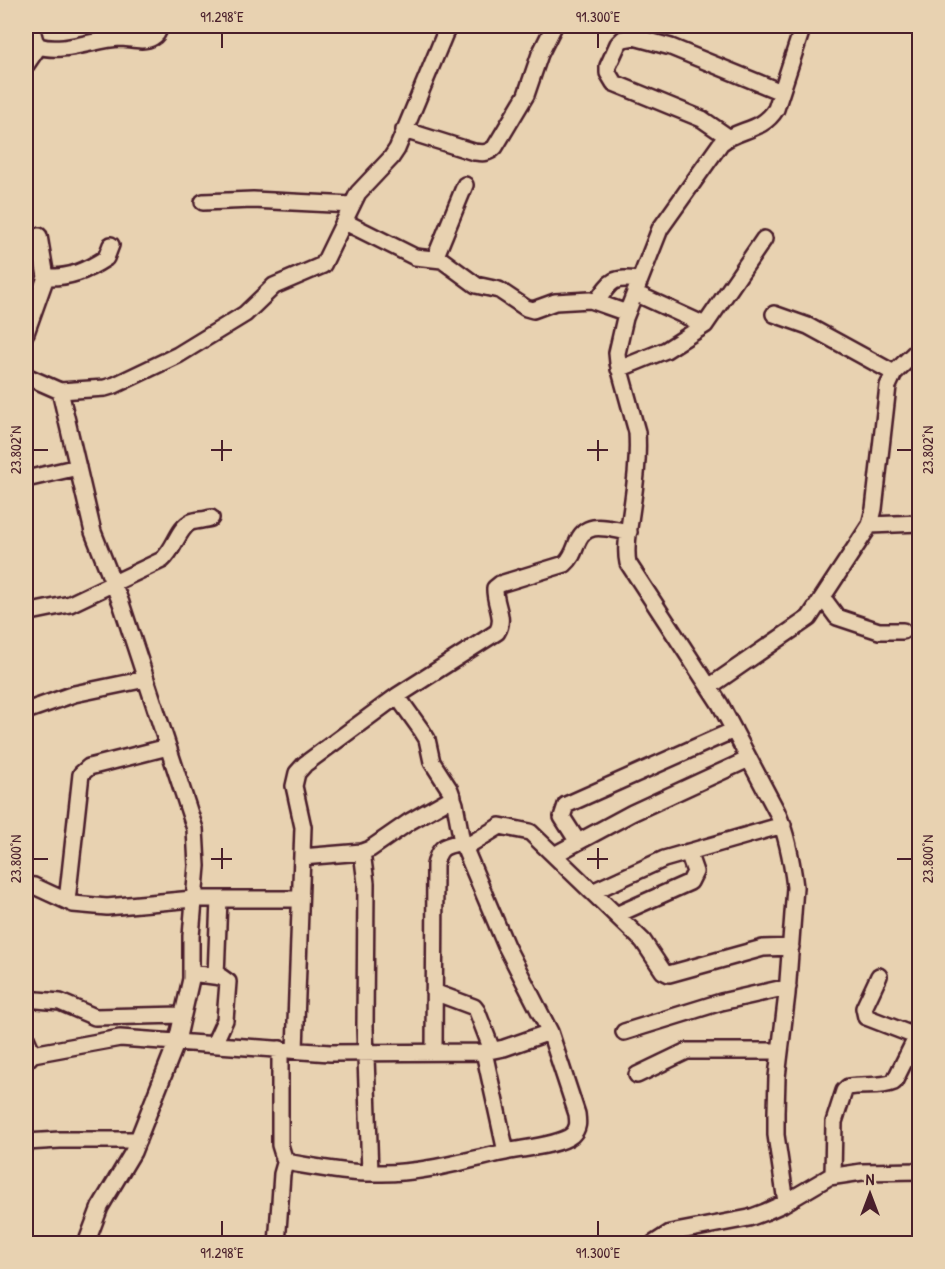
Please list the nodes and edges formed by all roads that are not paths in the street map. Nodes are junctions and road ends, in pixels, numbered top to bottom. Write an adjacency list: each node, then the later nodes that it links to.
1 (31, 26): 6 (street)
2 (160, 26): 6 (street)
3 (448, 26): 9 (street)
4 (554, 26): 9 (street)
5 (802, 26): 8 (street)
6 (39, 46): 7 (street)
7 (26, 65)
8 (781, 92): 10 (street); 10 (street)
9 (404, 130): 13 (street)
10 (728, 137): 20 (street)
11 (465, 185): 18 (street)
12 (203, 202): 13 (street)
13 (352, 205): 14 (street)
14 (345, 222): 18 (street); 30 (street)
15 (39, 236): 19 (street)
16 (765, 239): 24 (street)
17 (111, 245): 19 (street)
18 (435, 258): 21 (street)
19 (46, 277): 25 (street)
20 (637, 286): 21 (street); 22 (street); 24 (street)
21 (597, 301): 22 (street)
22 (627, 313): 27 (street)
23 (774, 314): 28 (street)
24 (705, 325): 27 (street)
25 (26, 333)
26 (920, 348): 28 (street)
27 (619, 369): 36 (street)
28 (894, 374): 35 (street)
29 (26, 376): 30 (street)
30 (60, 391): 31 (street)
31 (78, 467): 32 (street); 37 (street)
32 (26, 479)
33 (211, 519): 37 (street)
34 (920, 523): 35 (street)
35 (870, 525): 38 (street)
36 (629, 532): 42 (street); 43 (street)
37 (114, 584): 39 (street); 41 (street)
38 (823, 598): 40 (street); 42 (street)
39 (26, 613)
40 (903, 631)
41 (146, 679): 44 (street); 46 (street)
42 (709, 687): 45 (street)
43 (397, 696): 48 (street); 55 (street)
44 (26, 711)
45 (734, 730): 47 (street); 50 (street)
46 (168, 747): 58 (street); 61 (street)
47 (749, 759): 49 (street); 50 (street)
48 (453, 797): 51 (street); 52 (street)
49 (783, 825): 53 (street); 63 (street)
50 (578, 842): 54 (street)
51 (463, 845): 54 (street); 68 (street); 71 (street)
52 (362, 852): 55 (street); 80 (street)
53 (688, 852): 57 (street); 62 (street)
54 (554, 855): 57 (street)
55 (302, 857): 60 (street)
56 (26, 885): 61 (street)
57 (592, 892): 62 (street)
58 (194, 898): 59 (street); 61 (street); 64 (street)
59 (219, 898): 60 (street); 65 (street)
60 (300, 899): 76 (street)
61 (67, 901)
62 (616, 915): 63 (street)
63 (791, 947): 67 (street)
64 (191, 973): 65 (street); 70 (street)
65 (216, 976): 75 (street)
66 (879, 976): 89 (street)
67 (788, 987): 72 (street); 78 (street)
68 (434, 993): 77 (street); 79 (street)
69 (26, 999): 70 (street)
70 (183, 1015): 74 (street)
71 (550, 1032): 77 (street); 85 (street)
72 (624, 1032)
73 (26, 1038): 81 (street)
74 (177, 1041): 75 (street); 81 (street); 83 (street)
75 (214, 1044): 76 (street)
76 (288, 1050): 80 (street); 86 (street)
77 (488, 1051): 79 (street); 85 (street)
78 (780, 1051): 82 (street); 90 (street)
79 (434, 1052): 80 (street)
80 (365, 1054): 88 (street)
81 (29, 1057)
82 (637, 1075)
83 (138, 1140): 84 (street); 91 (street)
84 (26, 1142)
85 (506, 1152): 88 (street)
86 (286, 1160): 88 (street); 92 (street)
87 (920, 1171): 89 (street)
88 (369, 1173)
89 (833, 1176): 90 (street)
90 (786, 1202): 93 (street)
91 (86, 1244)
92 (277, 1244)
93 (653, 1244)

